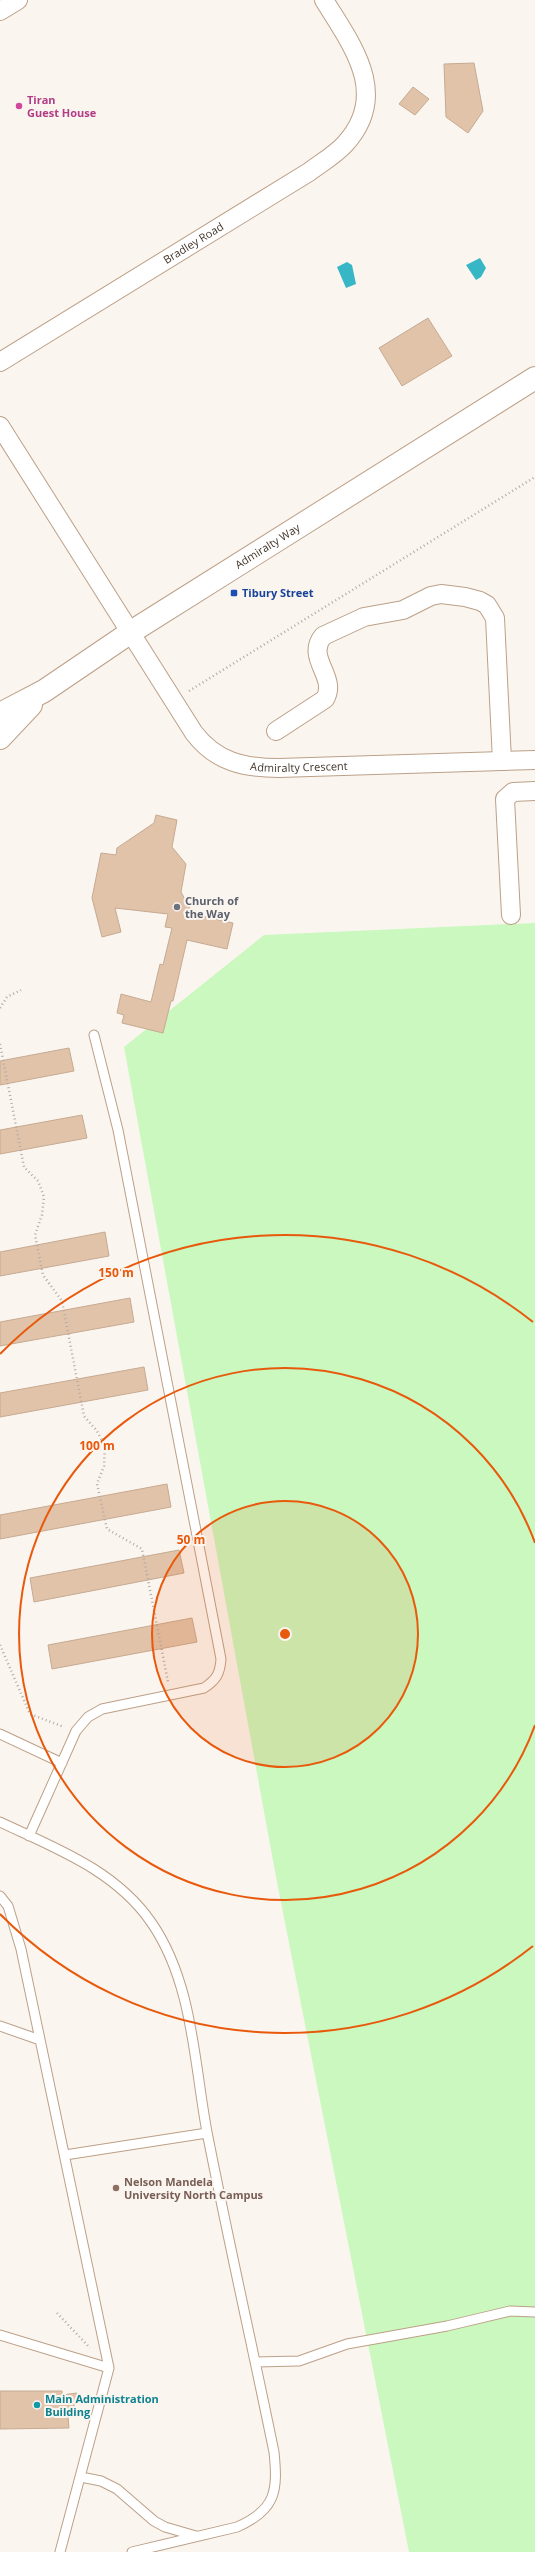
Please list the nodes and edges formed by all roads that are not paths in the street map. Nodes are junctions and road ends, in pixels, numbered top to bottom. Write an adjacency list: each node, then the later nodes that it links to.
1 (18, 0): 3 (street)
2 (324, 0): 4 (street, Bradley Road)
3 (0, 11)
4 (0, 362)
5 (535, 378): 7 (main road, Admiralty Way)
6 (0, 426): 7 (street)
7 (131, 632): 8 (main road, Admiralty Way); 13 (street, Admiralty Crescent)
8 (44, 691): 9 (main road, Admiralty Way); 11 (main road)
9 (0, 714)
10 (276, 731): 13 (street)
11 (0, 738)
12 (535, 760): 13 (street, Admiralty Crescent)
13 (502, 761)
14 (535, 791): 15 (street)
15 (511, 916)
16 (94, 1035): 18 (lane)
17 (0, 1734): 18 (lane)
18 (62, 1763): 20 (lane)
19 (0, 1822): 20 (lane)
20 (29, 1836): 24 (lane)
21 (0, 1896): 23 (lane)
22 (0, 2026): 23 (lane)
23 (40, 2040): 25 (lane)
24 (208, 2133): 25 (lane); 28 (lane)
25 (65, 2156): 29 (lane)
26 (535, 2312): 28 (lane)
27 (0, 2335): 29 (lane)
28 (256, 2362): 31 (lane)
29 (109, 2368): 30 (lane)
30 (81, 2477): 31 (lane); 32 (lane)
31 (198, 2536): 33 (lane)
32 (60, 2552)
33 (132, 2552)

